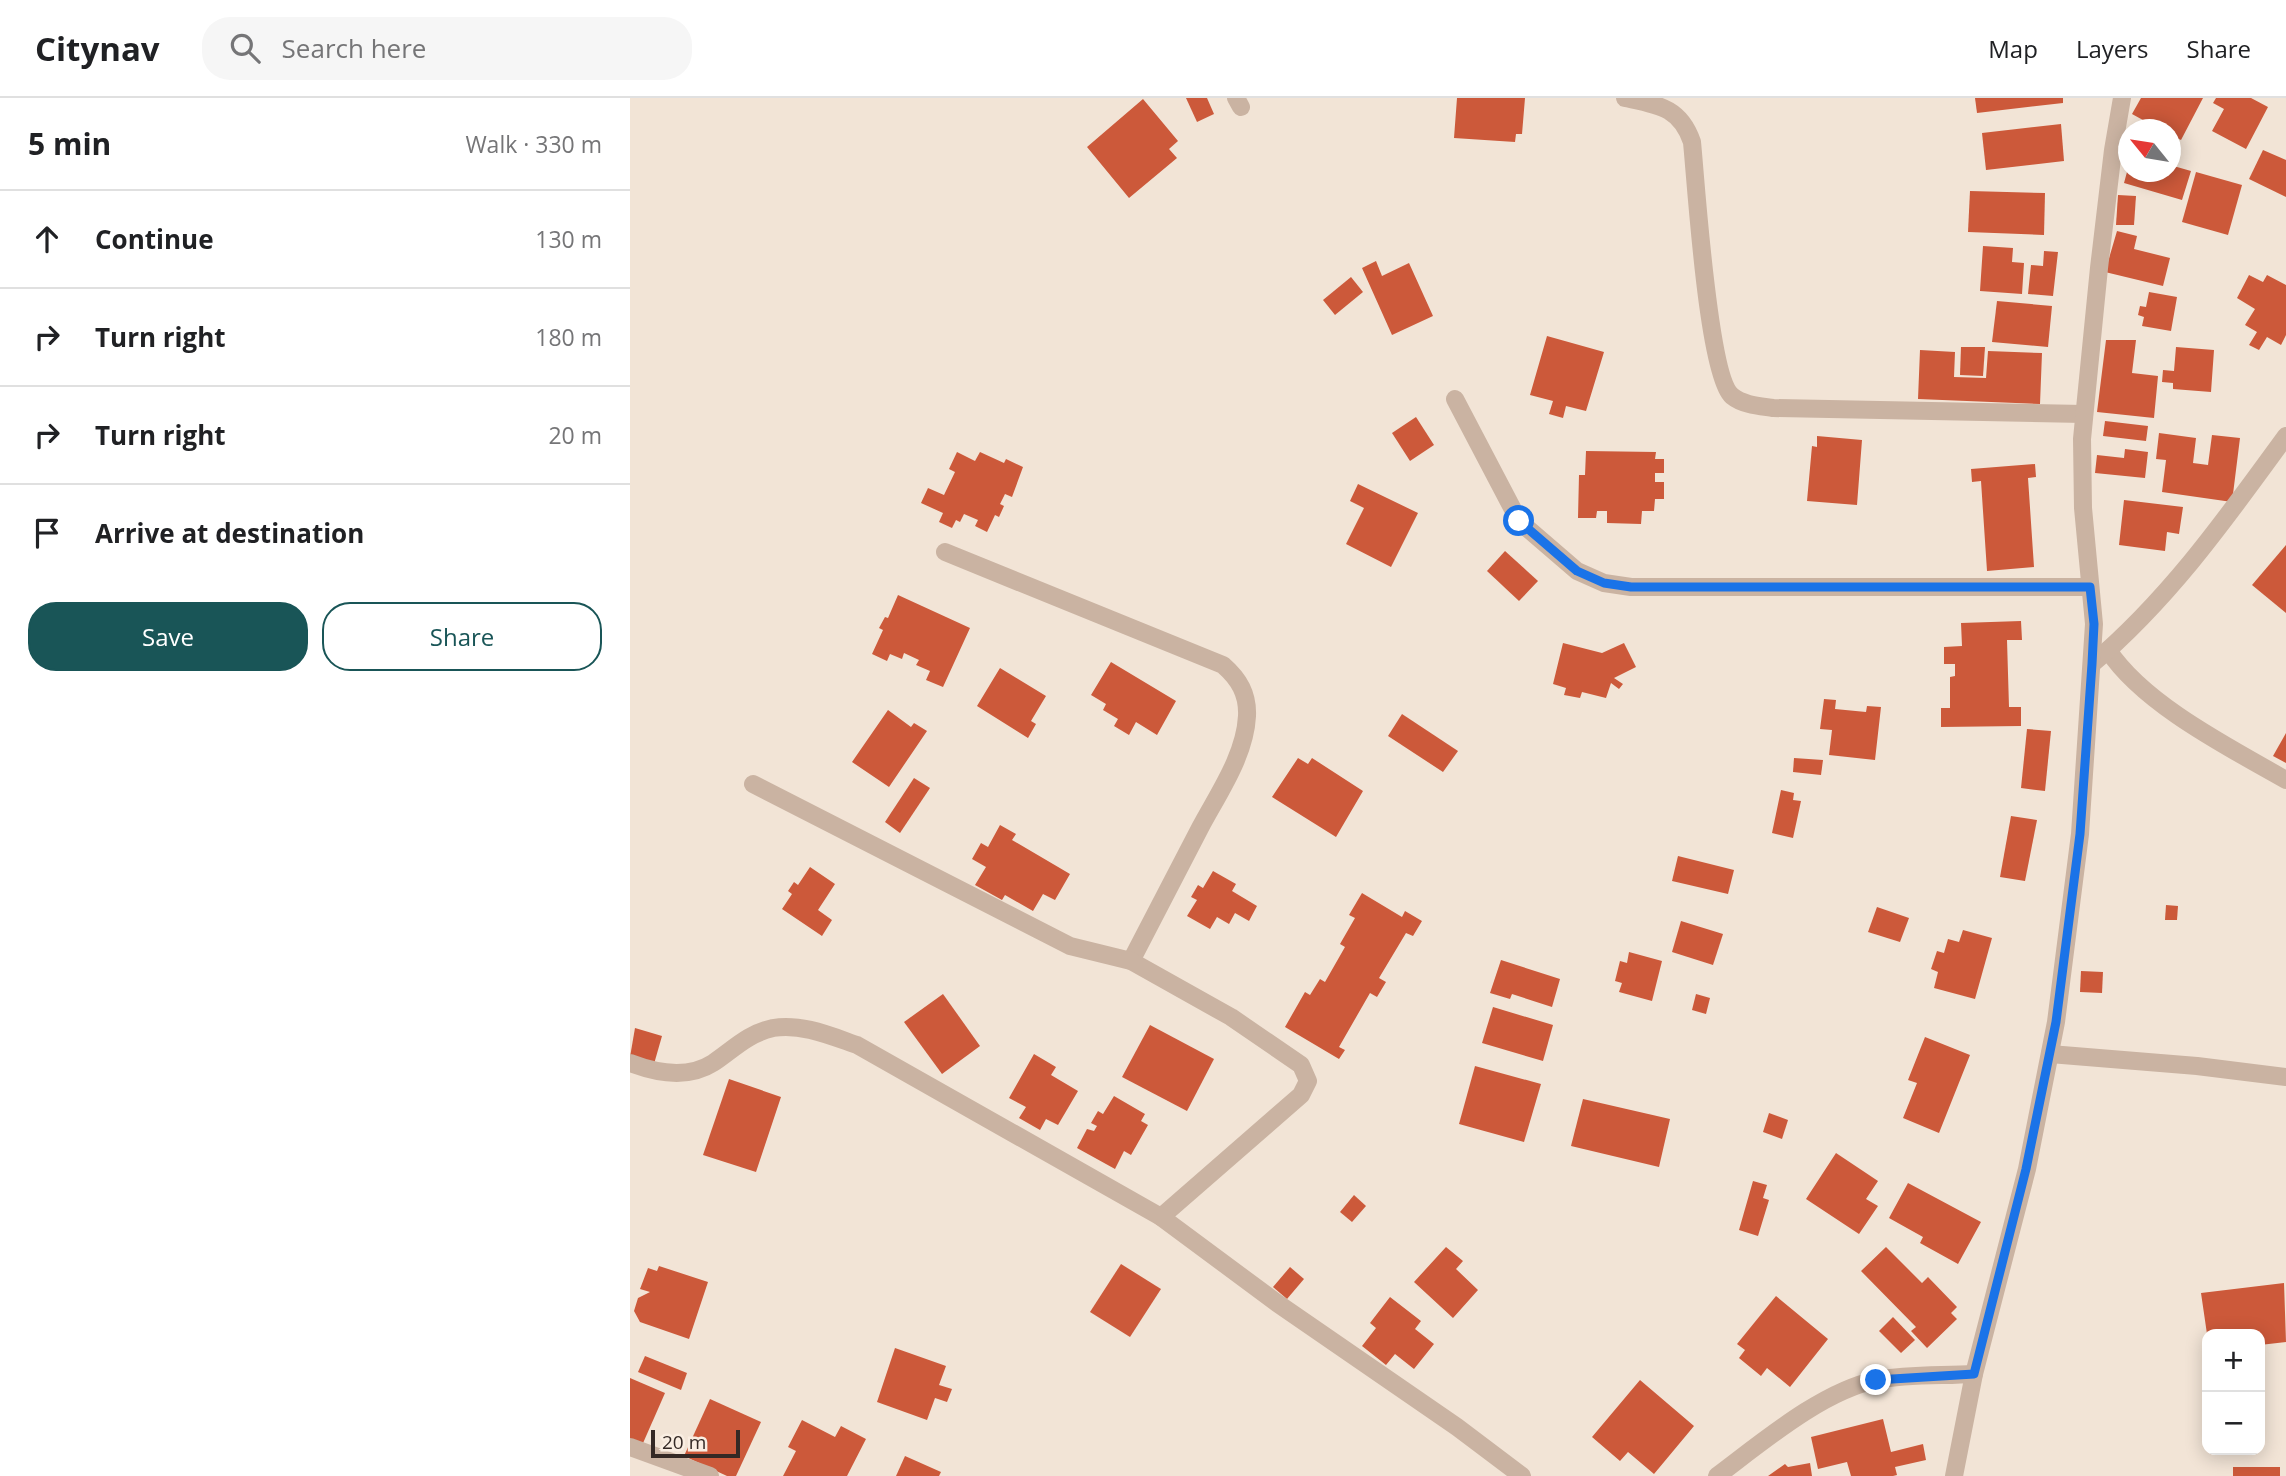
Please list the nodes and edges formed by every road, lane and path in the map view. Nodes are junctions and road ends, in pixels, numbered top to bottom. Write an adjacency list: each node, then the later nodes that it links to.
1 (1625, 98): 4 (street)
2 (2122, 98): 4 (street)
3 (1455, 399): 7 (street)
4 (2084, 414): 7 (street)
5 (2286, 436): 8 (street)
6 (945, 552): 12 (street)
7 (2090, 587): 9 (street)
8 (2108, 650): 9 (street); 10 (street)
9 (2092, 664): 13 (street)
10 (2286, 780)
11 (753, 784): 12 (street)
12 (1131, 961): 16 (street)
13 (2050, 1054): 15 (street); 17 (street)
14 (630, 1063): 16 (street)
15 (2286, 1077)
16 (1161, 1217): 20 (street)
17 (1974, 1374): 21 (street); 22 (street)
18 (630, 1447): 19 (street)
19 (710, 1476)
20 (1522, 1476)
21 (1717, 1476)
22 (1954, 1476)

